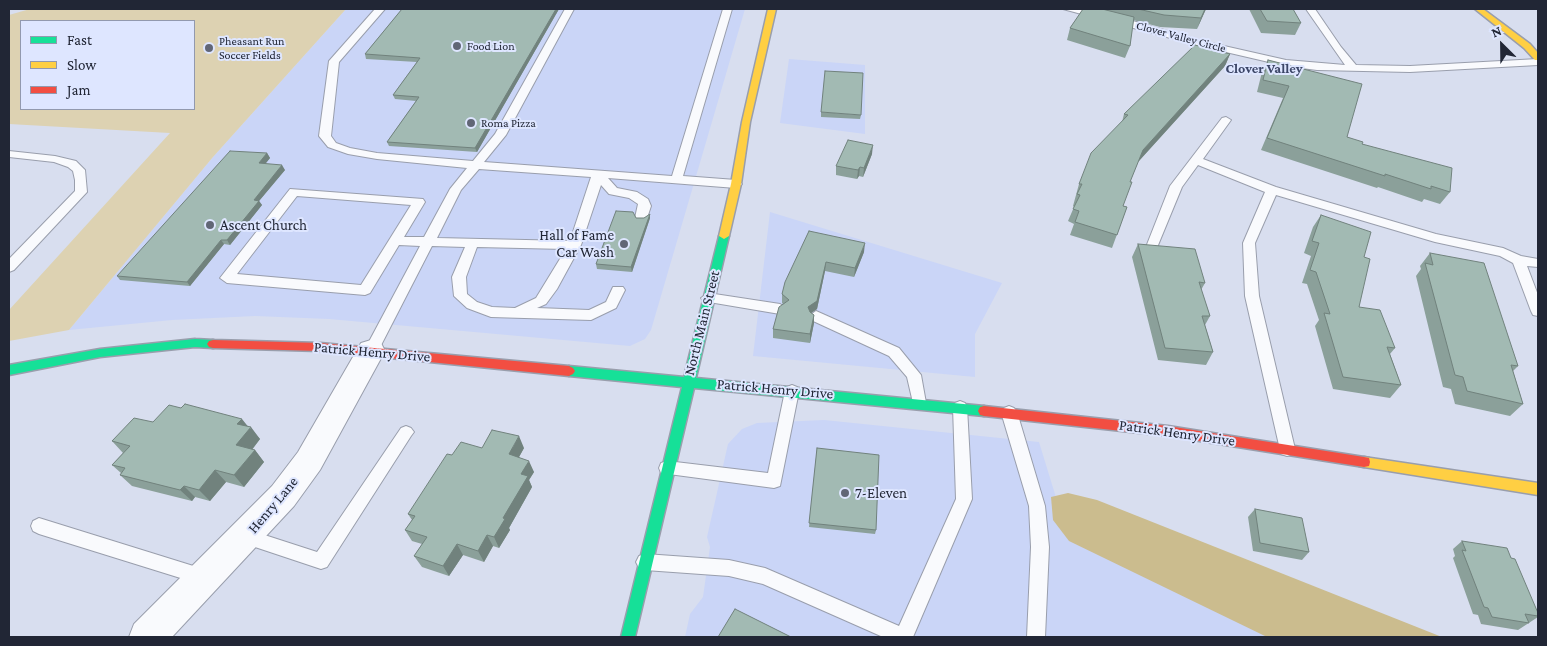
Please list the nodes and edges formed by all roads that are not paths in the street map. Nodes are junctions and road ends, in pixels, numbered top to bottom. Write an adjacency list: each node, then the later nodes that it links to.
1 (380, 9): 14 (lane)
2 (570, 9): 14 (lane)
3 (728, 9): 16 (lane)
4 (772, 9): 17 (main road, North Main Street)
5 (1068, 9): 10 (lane, Clover Valley Circle)
6 (1311, 9): 10 (lane)
7 (1479, 9): 8 (main road)
8 (1538, 58)
9 (1538, 62): 10 (lane, Clover Valley Circle)
10 (1354, 69)
11 (1226, 120): 13 (lane)
12 (9, 154): 27 (lane)
13 (1196, 160): 18 (lane); 24 (lane)
14 (475, 165): 15 (lane); 21 (lane)
15 (598, 174): 16 (lane); 19 (lane); 23 (lane)
16 (676, 180): 17 (lane)
17 (736, 184): 29 (main road, North Main Street)
18 (1272, 190): 25 (lane); 42 (lane)
19 (641, 218)
20 (395, 241): 20 (lane); 21 (lane)
21 (429, 242): 22 (lane); 34 (lane)
22 (473, 242): 23 (lane); 31 (lane)
23 (575, 246): 31 (lane)
24 (1152, 247)
25 (1518, 260): 26 (lane); 32 (lane)
26 (1538, 263)
27 (9, 267)
28 (618, 290): 31 (lane)
29 (708, 298): 30 (lane); 36 (main road, North Main Street)
30 (780, 309)
31 (517, 311)
32 (1538, 311)
33 (816, 316): 38 (lane)
34 (371, 351): 35 (main road, Patrick Henry Drive); 36 (main road, Patrick Henry Drive); 46 (street, Henry Lane)
35 (9, 370)
36 (688, 381): 37 (main road, Patrick Henry Drive); 43 (main road, North Main Street)
37 (792, 391): 38 (main road, Patrick Henry Drive); 43 (lane)
38 (919, 403): 39 (main road, Patrick Henry Drive)
39 (960, 406): 40 (main road, Patrick Henry Drive); 51 (lane)
40 (1008, 412): 42 (main road, Patrick Henry Drive); 52 (lane)
41 (406, 432): 46 (lane)
42 (1286, 449): 44 (main road, Patrick Henry Drive)
43 (667, 468): 47 (main road, North Main Street)
44 (1538, 489)
45 (39, 526): 48 (lane)
46 (246, 537): 48 (street, Henry Lane)
47 (645, 562): 50 (main road, North Main Street); 51 (lane)
48 (206, 578): 49 (street, Henry Lane)
49 (147, 637)
50 (628, 637)
51 (903, 637)
52 (1036, 637)

